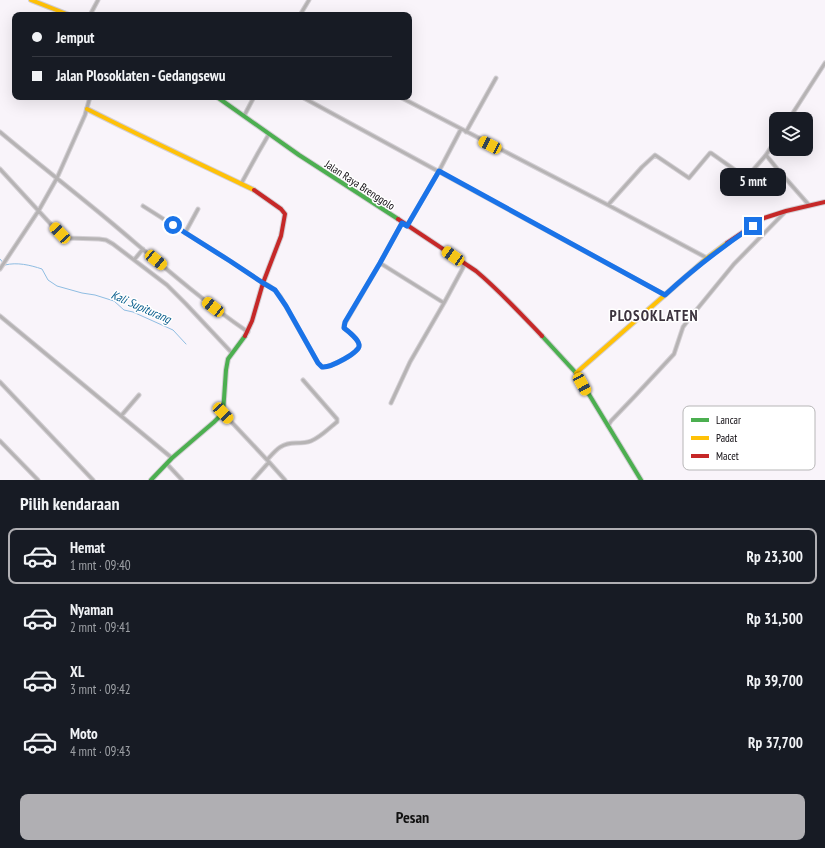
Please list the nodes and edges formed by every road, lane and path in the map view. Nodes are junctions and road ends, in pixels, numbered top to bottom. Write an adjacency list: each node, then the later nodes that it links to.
1 (31, 0): 4 (main road)
2 (98, 0): 5 (street)
3 (309, 0): 6 (street)
4 (61, 12)
5 (92, 12)
6 (302, 12)
7 (825, 63): 15 (street)
8 (496, 78): 19 (street)
9 (89, 100): 14 (street)
10 (221, 100): 16 (main road, Jalan Raya Brenggolo)
11 (252, 100): 16 (street)
12 (307, 100): 24 (street)
13 (406, 100): 17 (street)
14 (87, 109): 25 (street); 26 (main road)
15 (794, 112)
16 (244, 116): 20 (main road, Jalan Raya Brenggolo)
17 (461, 129): 19 (street); 24 (street)
18 (0, 132): 25 (street)
19 (466, 132): 28 (street)
20 (269, 134): 26 (street); 34 (main road, Jalan Raya Brenggolo)
21 (769, 150): 22 (street)
22 (766, 155): 28 (street); 29 (street)
23 (0, 169): 32 (street)
24 (439, 171): 35 (street); 44 (street)
25 (57, 178): 32 (street); 37 (street)
26 (241, 184): 43 (main road)
27 (825, 202): 29 (main road)
28 (608, 205): 38 (street)
29 (809, 205): 33 (main road)
30 (143, 206): 36 (street)
31 (198, 209): 36 (street)
32 (39, 210): 39 (street); 42 (street)
33 (786, 211): 38 (main road); 56 (street)
34 (402, 223): 35 (main road, Jalan Raya Brenggolo); 40 (street)
35 (407, 226): 41 (main road, Jalan Raya Brenggolo)
36 (185, 233): 43 (street)
37 (143, 249): 39 (street); 47 (street)
38 (707, 258): 44 (main road)
39 (134, 260): 48 (street)
40 (380, 263): 43 (street); 45 (street)
41 (465, 264): 45 (street); 49 (main road, Jalan Raya Brenggolo)
42 (1, 269)
43 (263, 283): 47 (main road)
44 (665, 295): 49 (main road)
45 (444, 303): 53 (street)
46 (0, 316): 55 (street)
47 (248, 332): 48 (main road)
48 (232, 353): 54 (main road)
49 (576, 373): 56 (main road, Jalan Raya Brenggolo)
50 (303, 380): 59 (street)
51 (0, 382): 62 (street)
52 (139, 395): 55 (street)
53 (391, 403)
54 (223, 413): 58 (main road); 59 (street)
55 (121, 416): 58 (street)
56 (608, 426): 67 (main road, Jalan Raya Brenggolo)
57 (0, 441): 61 (street)
58 (172, 458): 60 (main road)
59 (268, 461): 65 (street); 66 (street)
60 (167, 464): 63 (main road); 64 (street)
61 (38, 480)
62 (93, 480)
63 (151, 480)
64 (182, 480)
65 (253, 480)
66 (285, 480)
67 (641, 480)

